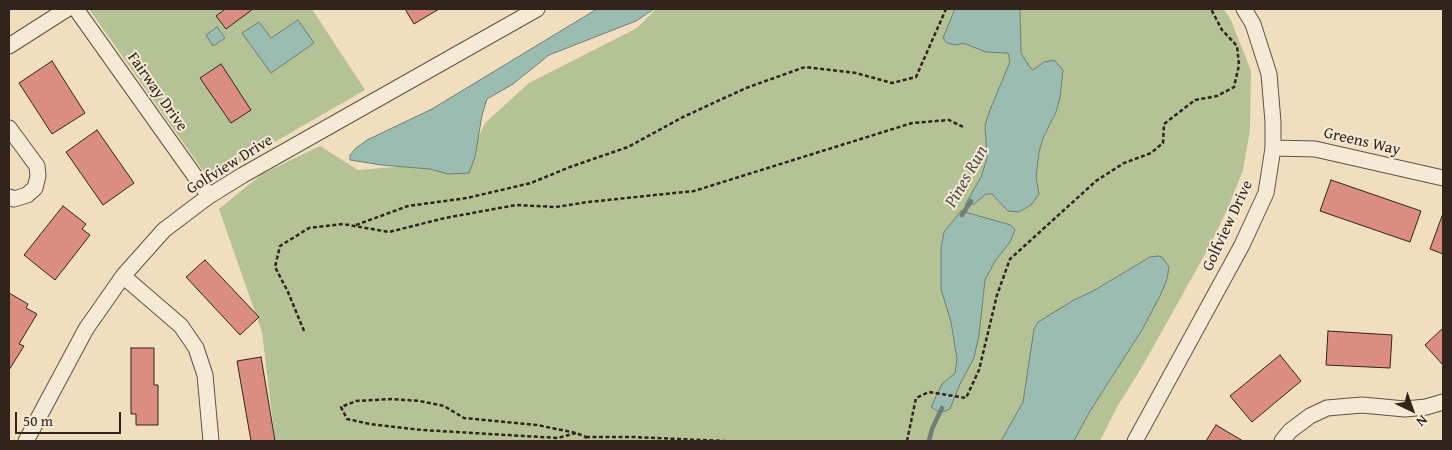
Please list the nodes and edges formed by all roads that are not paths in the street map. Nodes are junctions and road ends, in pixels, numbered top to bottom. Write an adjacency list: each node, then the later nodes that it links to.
1 (67, 9): 5 (street)
2 (76, 9): 9 (street, Fairway Drive)
3 (537, 9): 9 (street, Golfview Drive)
4 (1244, 9): 7 (street, Golfview Drive)
5 (9, 46)
6 (9, 128): 10 (street)
7 (1273, 148): 8 (street, Greens Way); 15 (street, Golfview Drive)
8 (1443, 178)
9 (209, 196): 11 (street, Golfview Drive)
10 (9, 197)
11 (123, 276): 13 (street, Golfview Drive); 14 (street)
12 (1443, 402): 16 (street)
13 (26, 441)
14 (211, 441)
15 (1134, 441)
16 (1282, 441)

